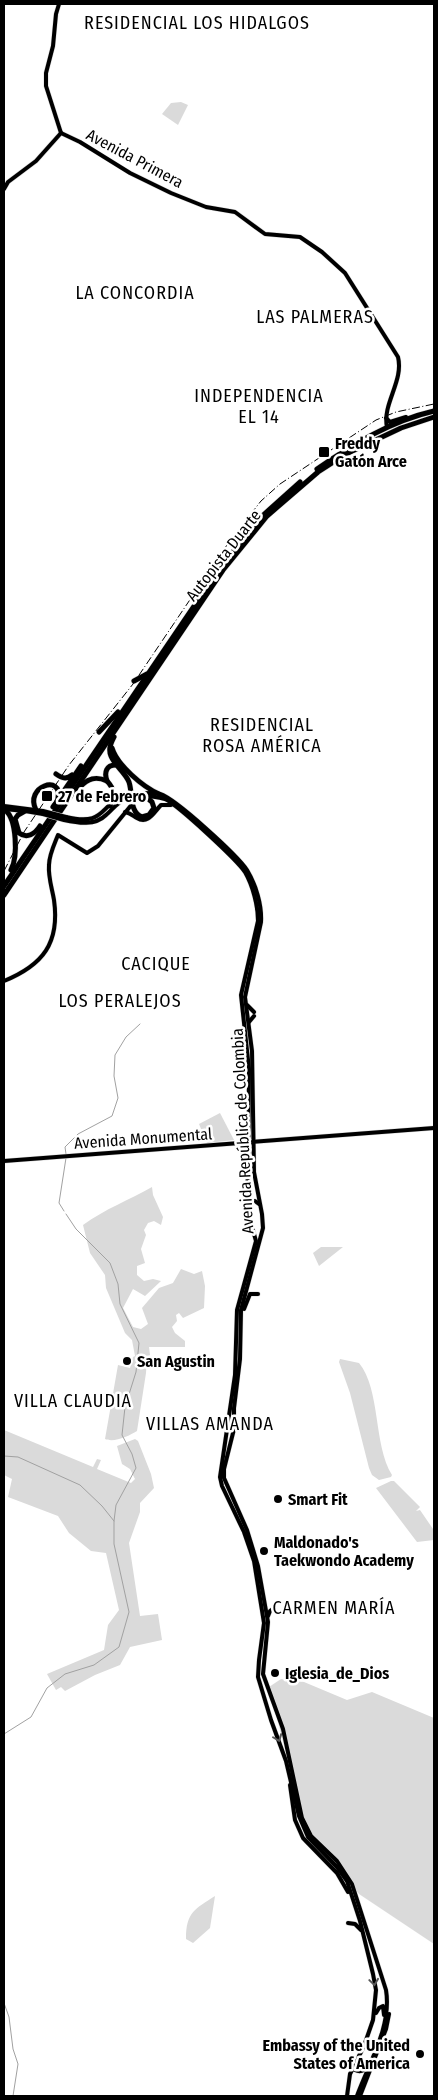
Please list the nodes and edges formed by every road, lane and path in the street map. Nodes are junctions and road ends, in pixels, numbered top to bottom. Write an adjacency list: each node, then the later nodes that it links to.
1 (59, 4): 2 (main road)
2 (61, 133): 3 (main road); 7 (main road, Avenida Primera)
3 (4, 189)
4 (434, 411): 5 (highway, Autopista Duarte)
5 (416, 416): 7 (main road); 8 (highway, Autopista Duarte)
6 (434, 416): 9 (highway, Autopista Duarte)
7 (386, 418): 8 (main road, Avenida Primera)
8 (387, 428): 9 (highway, Autopista Duarte)
9 (185, 622): 10 (highway, Autopista Duarte); 13 (highway, Autopista Duarte)
10 (149, 672): 11 (highway); 12 (highway, Autopista Duarte)
11 (134, 681)
12 (129, 701): 14 (highway); 16 (highway, Autopista Duarte)
13 (116, 728): 15 (highway); 25 (highway, Autopista Duarte)
14 (99, 732)
15 (114, 737): 17 (highway); 21 (highway)
16 (102, 740): 18 (highway); 38 (highway, Autopista Duarte)
17 (117, 765): 20 (highway); 27 (highway)
18 (76, 772): 19 (highway); 26 (highway)
19 (56, 774)
20 (107, 781): 25 (highway); 28 (highway)
21 (159, 794): 22 (main road); 40 (main road, Avenida República de Colombia)
22 (137, 795): 23 (main road, bridge); 24 (main road, Avenida República de Colombia)
23 (128, 796): 28 (main road); 35 (main road)
24 (145, 796): 29 (main road, Avenida República de Colombia); 34 (highway)
25 (70, 799): 39 (highway, Autopista Duarte)
26 (57, 800): 33 (highway); 36 (highway)
27 (133, 803): 32 (main road); 34 (highway)
28 (110, 806): 35 (main road)
29 (175, 806): 32 (main road); 40 (main road, Avenida República de Colombia)
30 (4, 808): 31 (main road); 33 (main road); 37 (highway)
31 (25, 811): 33 (main road); 36 (highway)
32 (126, 811): 34 (main road); 41 (main road)
33 (40, 812): 35 (main road, bridge)
34 (135, 812)
35 (65, 818)
36 (37, 830): 37 (highway)
37 (13, 868): 38 (highway)
38 (4, 885)
39 (4, 895)
40 (251, 955): 42 (main road, Avenida República de Colombia); 44 (main road, Avenida República de Colombia)
41 (4, 981)
42 (245, 1000): 43 (main road, Avenida República de Colombia); 43 (main road)
43 (248, 1024): 44 (main road, Avenida República de Colombia)
44 (251, 1073): 46 (main road, Avenida República de Colombia); 47 (main road, Avenida República de Colombia)
45 (434, 1128): 48 (main road, Avenida Monumental)
46 (248, 1129): 49 (main road, Avenida República de Colombia); 50 (main road)
47 (253, 1135): 48 (main road); 49 (main road, Avenida República de Colombia)
48 (262, 1141): 49 (main road, Avenida Monumental); 51 (main road)
49 (250, 1142): 50 (main road, Avenida Monumental); 51 (main road, Avenida República de Colombia); 52 (main road, Avenida República de Colombia)
50 (239, 1143): 52 (main road); 53 (main road, Avenida Monumental)
51 (253, 1150): 54 (main road, Avenida República de Colombia)
52 (248, 1159): 55 (main road, Avenida República de Colombia)
53 (4, 1161)
54 (261, 1208): 55 (main road); 56 (main road, Avenida República de Colombia)
55 (248, 1216): 58 (main road, Avenida República de Colombia)
56 (250, 1277): 57 (main road, Avenida República de Colombia); 57 (main road)
57 (240, 1318): 59 (main road, Avenida República de Colombia)
58 (228, 1423): 59 (main road); 61 (main road, Avenida República de Colombia)
59 (234, 1424): 60 (main road, Avenida República de Colombia)
60 (234, 1432): 61 (main road); 63 (main road, Avenida República de Colombia)
61 (227, 1433): 65 (main road, Avenida República de Colombia)
62 (274, 1608): 63 (main road)
63 (268, 1618): 64 (main road, Avenida República de Colombia)
64 (275, 1707): 65 (main road); 66 (main road, Avenida República de Colombia)
65 (267, 1710): 67 (main road, Avenida República de Colombia)
66 (280, 1721): 67 (main road); 70 (main road, Avenida República de Colombia)
67 (272, 1724): 68 (main road, Avenida República de Colombia, one-way to 68)
68 (357, 1911): 69 (main road, Avenida República de Colombia); 69 (main road)
69 (363, 1931): 71 (main road, Avenida República de Colombia, one-way to 71)
70 (372, 1950): 72 (main road, Avenida República de Colombia); 76 (main road)
71 (373, 2020): 72 (main road); 73 (main road, Avenida República de Colombia)
72 (383, 2029): 74 (main road, Avenida República de Colombia)
73 (354, 2065): 74 (main road); 75 (main road, Avenida República de Colombia)
74 (368, 2066): 76 (main road, Avenida República de Colombia)
75 (347, 2096)
76 (359, 2096)

